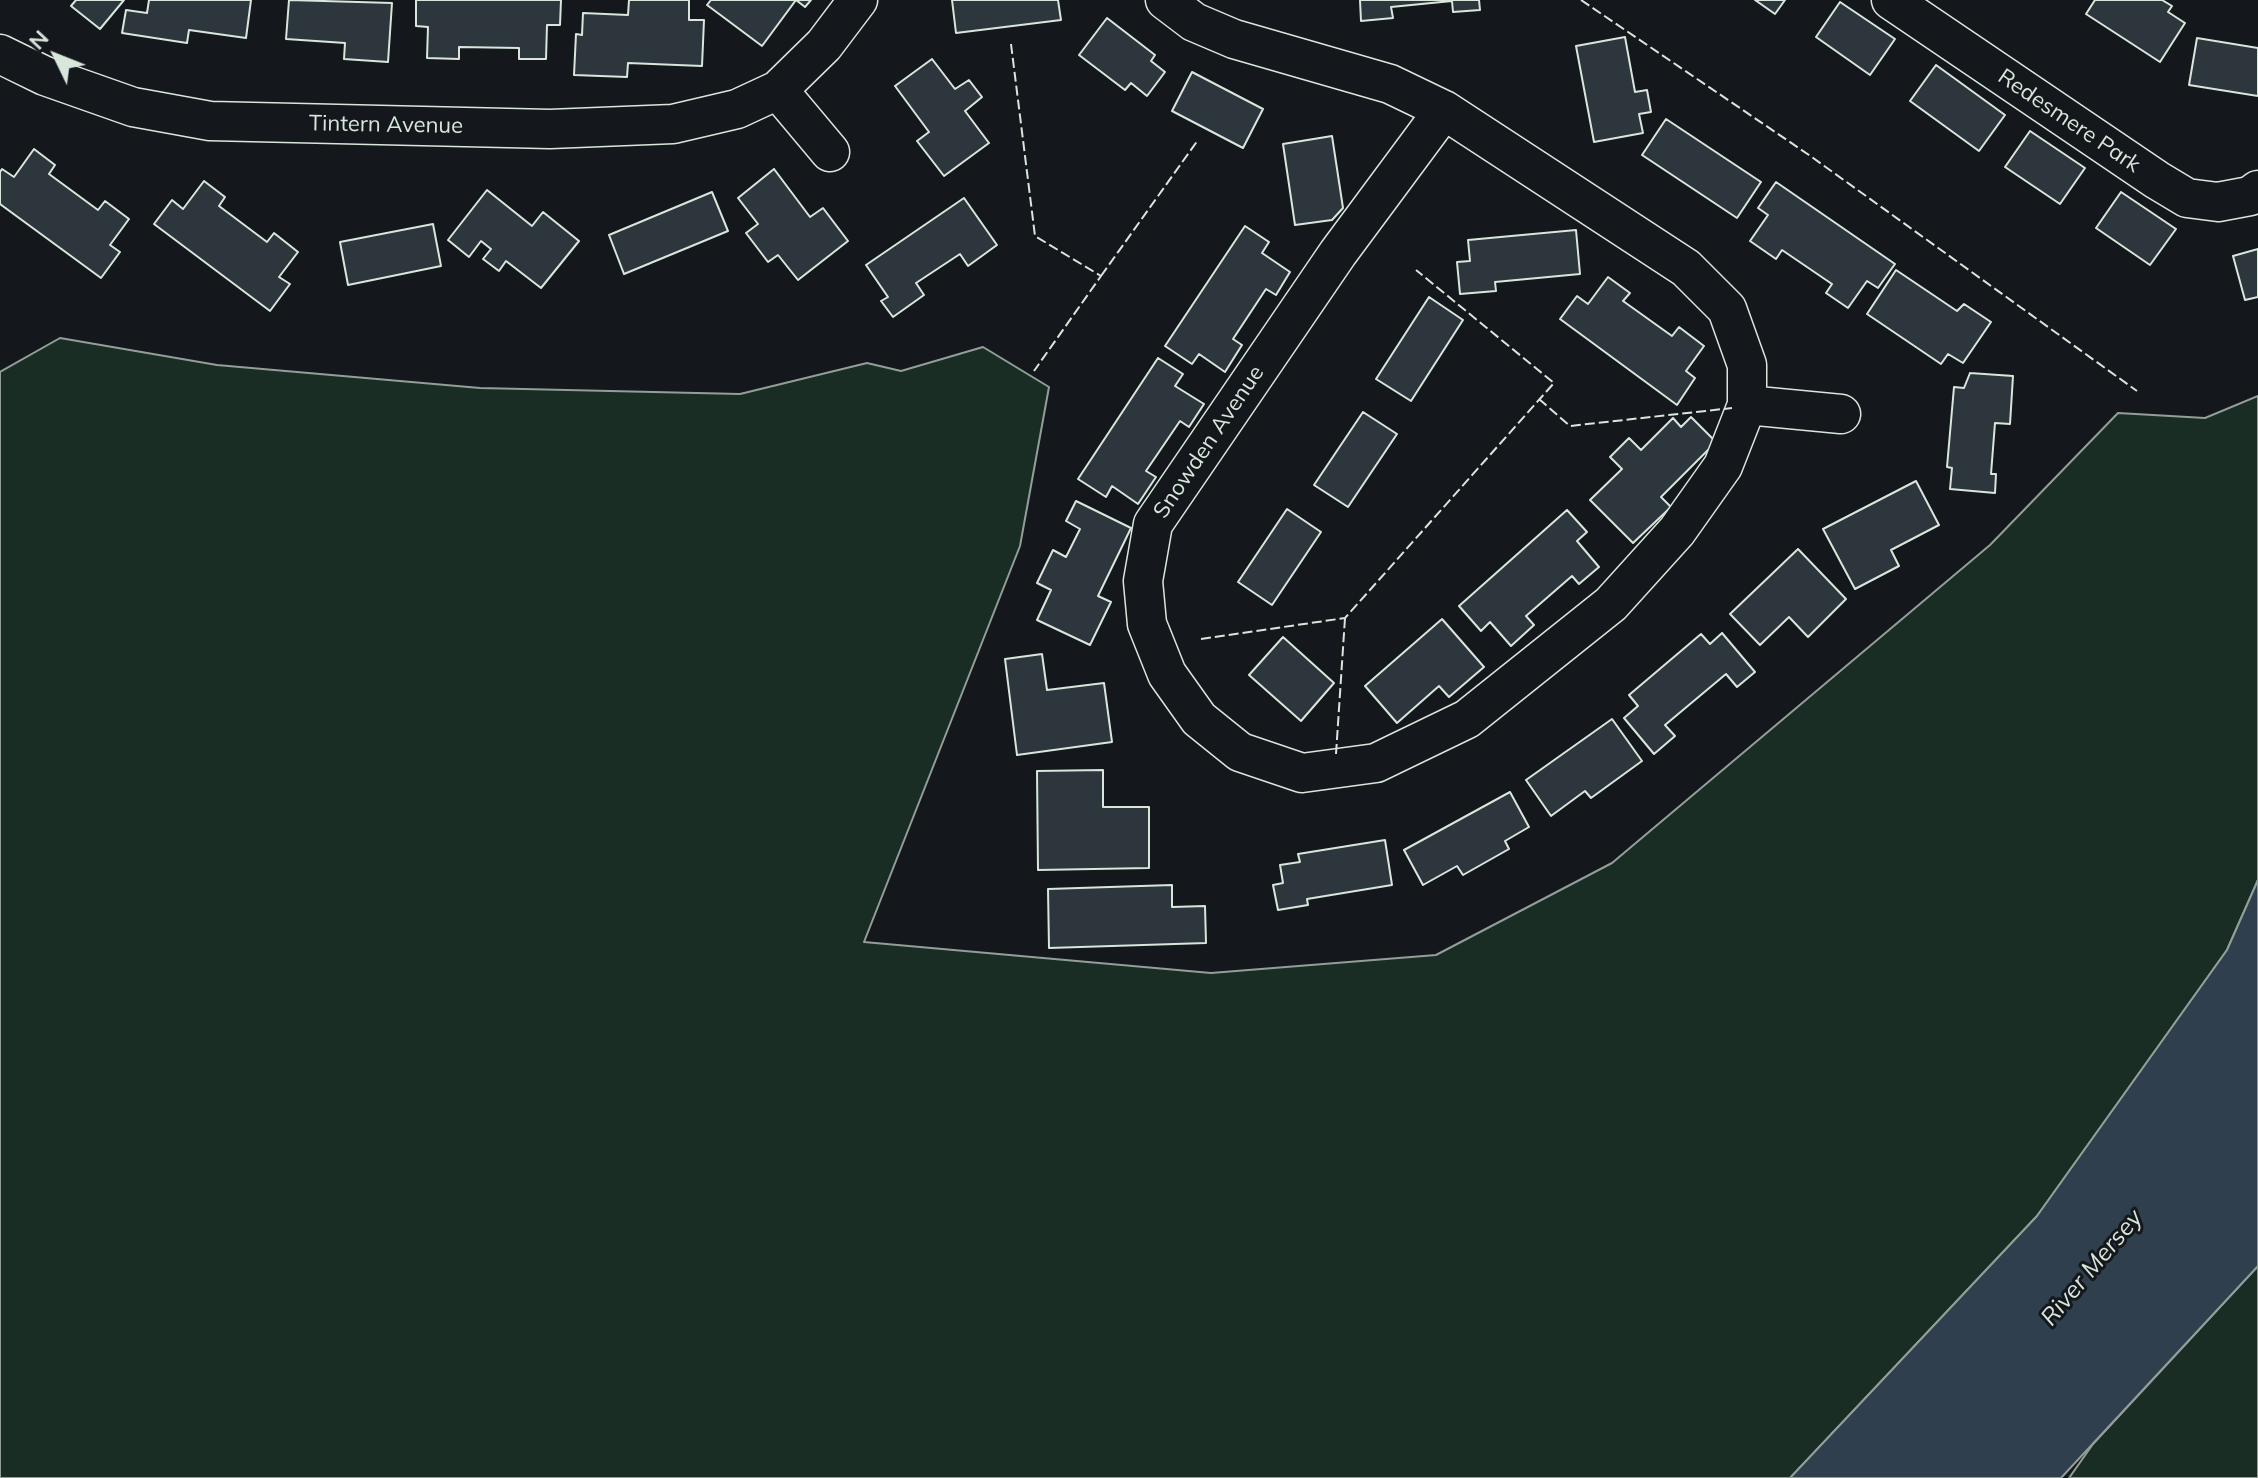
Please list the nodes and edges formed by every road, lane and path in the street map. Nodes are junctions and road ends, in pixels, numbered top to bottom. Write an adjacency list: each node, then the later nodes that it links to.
1 (858, 0): 5 (street, Tintern Avenue)
2 (1165, 0): 6 (street, Snowden Avenue)
3 (1891, 0): 8 (street, Redesmere Park)
4 (0, 54): 5 (street, Tintern Avenue)
5 (778, 90): 7 (street)
6 (1444, 110): 9 (street, Snowden Avenue); 9 (street, Snowden Avenue)
7 (830, 152)
8 (2258, 190)
9 (1747, 405): 10 (street)
10 (1841, 414)

